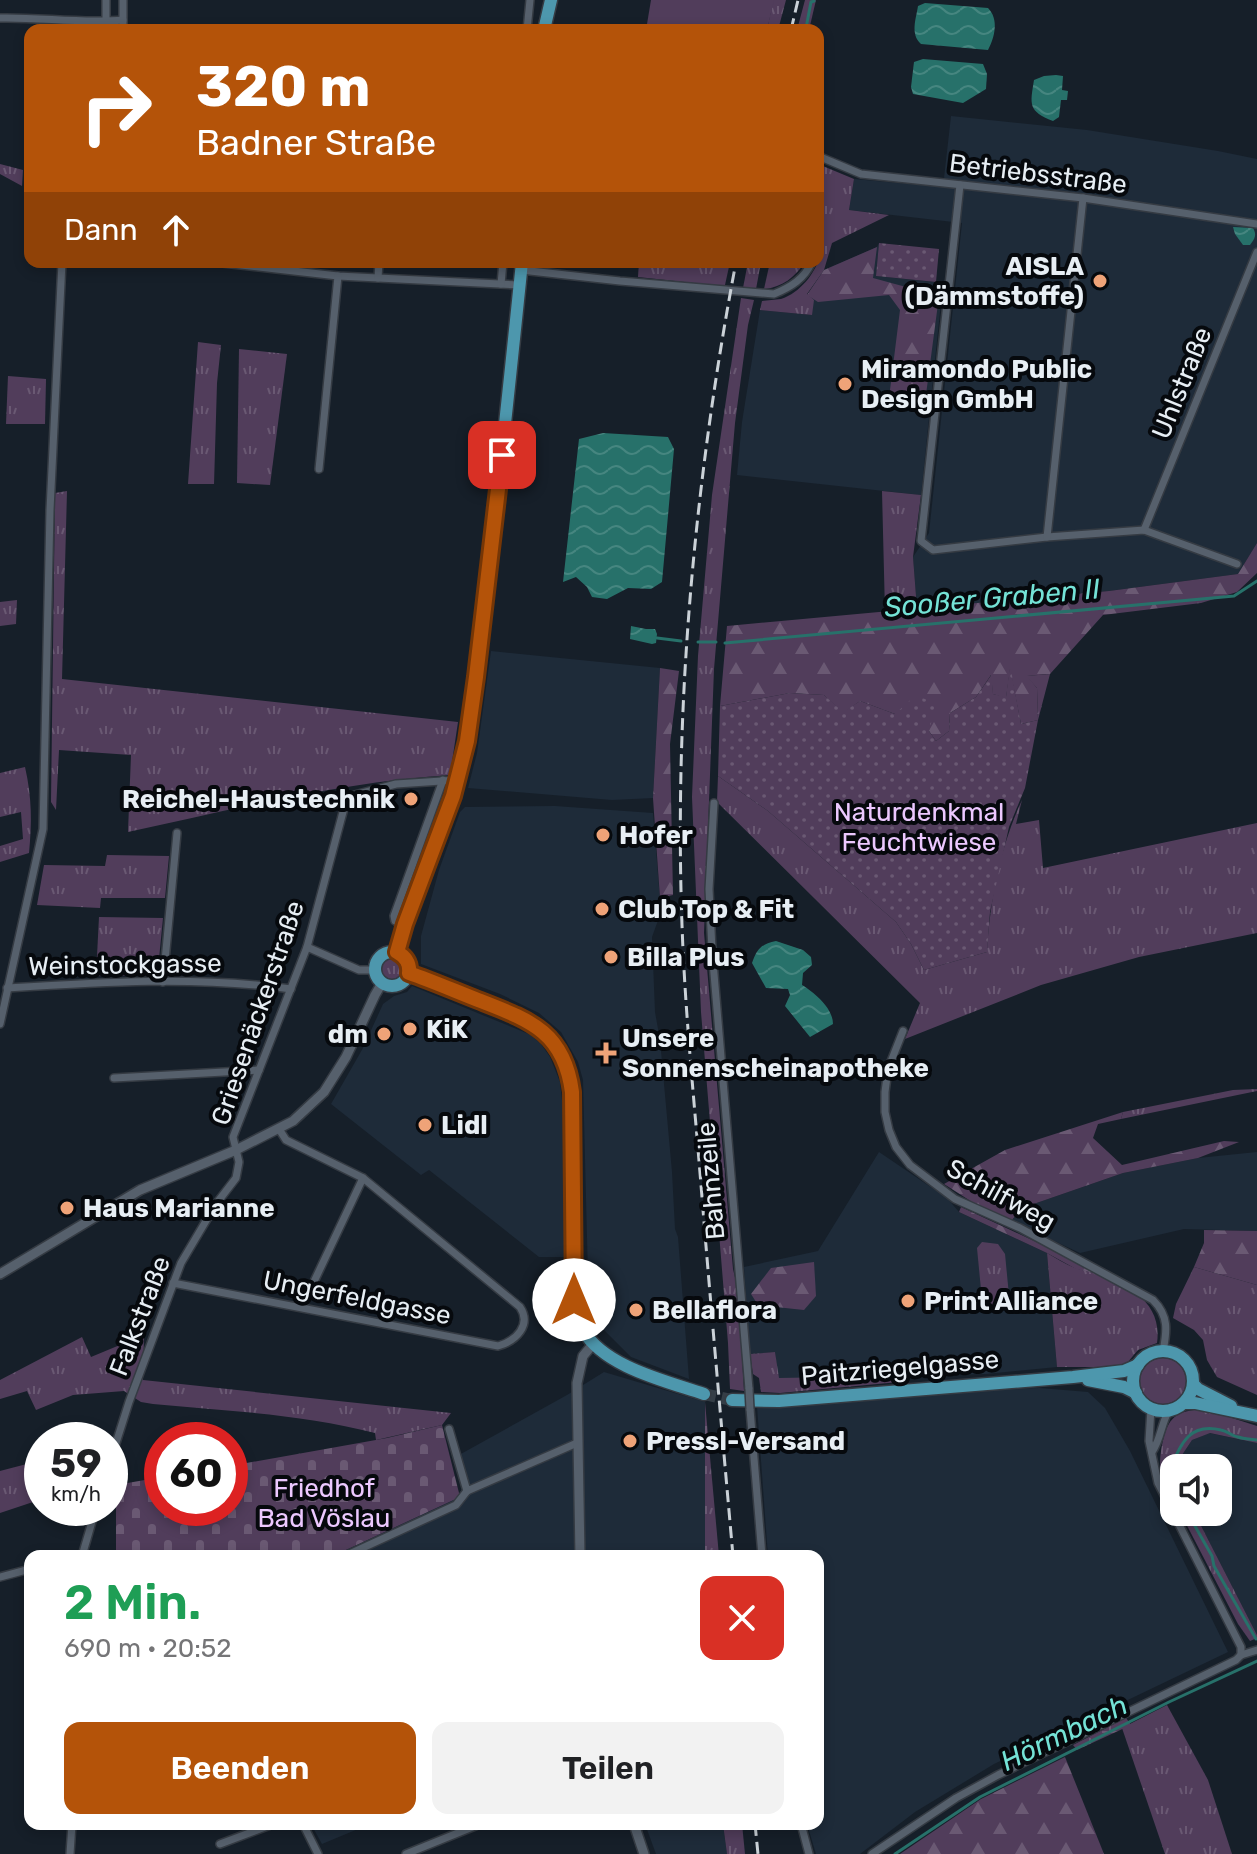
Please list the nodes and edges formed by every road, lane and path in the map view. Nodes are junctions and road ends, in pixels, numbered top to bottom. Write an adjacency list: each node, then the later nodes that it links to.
1 (106, 0): 8 (street)
2 (123, 0): 6 (street)
3 (530, 0): 11 (street)
4 (551, 0): 12 (main road)
5 (0, 18): 7 (street)
6 (123, 20): 9 (street); 10 (street)
7 (89, 24)
8 (106, 24)
9 (112, 24)
10 (123, 24)
11 (528, 24)
12 (545, 24)
13 (824, 159): 14 (street, Betriebsstraße)
14 (960, 185): 15 (street, Betriebsstraße); 31 (street)
15 (1083, 198): 16 (street, Betriebsstraße); 31 (street)
16 (1257, 224)
17 (1257, 252): 30 (street, Uhlstraße)
18 (62, 268): 44 (street)
19 (267, 268): 25 (street)
20 (379, 268): 26 (street)
21 (502, 268): 27 (street)
22 (521, 268): 28 (main road)
23 (534, 268): 24 (street)
24 (808, 268)
25 (338, 276): 26 (street); 29 (street)
26 (378, 278): 27 (street)
27 (501, 284): 28 (street)
28 (520, 285): 34 (main road)
29 (319, 469)
30 (1144, 530): 31 (street); 32 (street)
31 (1047, 537)
32 (1237, 564)
33 (443, 780): 34 (street); 37 (street); 38 (street, Griesenäckerstraße)
34 (458, 780): 37 (main road)
35 (714, 803): 77 (street, Bahnzeile, bridge)
36 (177, 833): 42 (street)
37 (405, 924): 39 (main road)
38 (307, 947): 40 (street); 45 (street, Griesenäckerstraße)
39 (397, 952): 40 (main road); 41 (main road)
40 (375, 970): 43 (main road)
41 (409, 973): 43 (main road); 56 (main road)
42 (163, 982): 44 (street, Weinstockgasse); 45 (street, Weinstockgasse)
43 (382, 983): 50 (street)
44 (7, 988): 46 (street)
45 (291, 989): 48 (street, Griesenäckerstraße)
46 (0, 1024)
47 (903, 1031): 57 (street, Schilfweg)
48 (259, 1070): 49 (street); 51 (street, Griesenäckerstraße)
49 (114, 1078)
50 (279, 1129): 51 (street); 52 (street)
51 (236, 1150): 53 (street); 54 (street, Falkstraße)
52 (363, 1178): 55 (street); 55 (street, Ungerfeldgasse)
53 (0, 1274)
54 (173, 1283): 55 (street, Ungerfeldgasse); 68 (street, Falkstraße)
55 (302, 1307)
56 (593, 1344): 62 (main road); 70 (street)
57 (1163, 1351): 58 (main road); 60 (main road)
58 (1138, 1365): 59 (main road, Paitzriegelgasse); 61 (main road)
59 (1073, 1377): 61 (main road, Paitzriegelgasse); 63 (main road, Paitzriegelgasse)
60 (1193, 1384): 64 (main road); 67 (main road)
61 (1136, 1393): 65 (main road)
62 (704, 1394)
63 (732, 1400)
64 (1184, 1403): 66 (main road); 67 (main road)
65 (1151, 1408): 66 (main road); 71 (street)
66 (1169, 1410): 71 (street)
67 (1251, 1414)
68 (123, 1422)
69 (449, 1429): 72 (street)
70 (577, 1443): 72 (street); 76 (street)
71 (1152, 1452): 81 (street)
72 (467, 1491): 75 (street)
73 (91, 1526): 74 (street)
74 (84, 1550)
75 (358, 1550)
76 (580, 1550)
77 (762, 1550)
78 (24, 1571): 79 (street)
79 (0, 1577)
80 (1257, 1650): 81 (street)
81 (1241, 1655): 94 (street)
82 (72, 1830): 89 (street)
83 (257, 1830): 88 (street)
84 (306, 1830): 90 (street)
85 (465, 1830): 91 (street)
86 (636, 1830): 92 (street)
87 (803, 1830): 93 (street)
88 (220, 1844)
89 (70, 1854)
90 (318, 1854)
91 (406, 1854)
92 (644, 1854)
93 (809, 1854)
94 (872, 1854)

